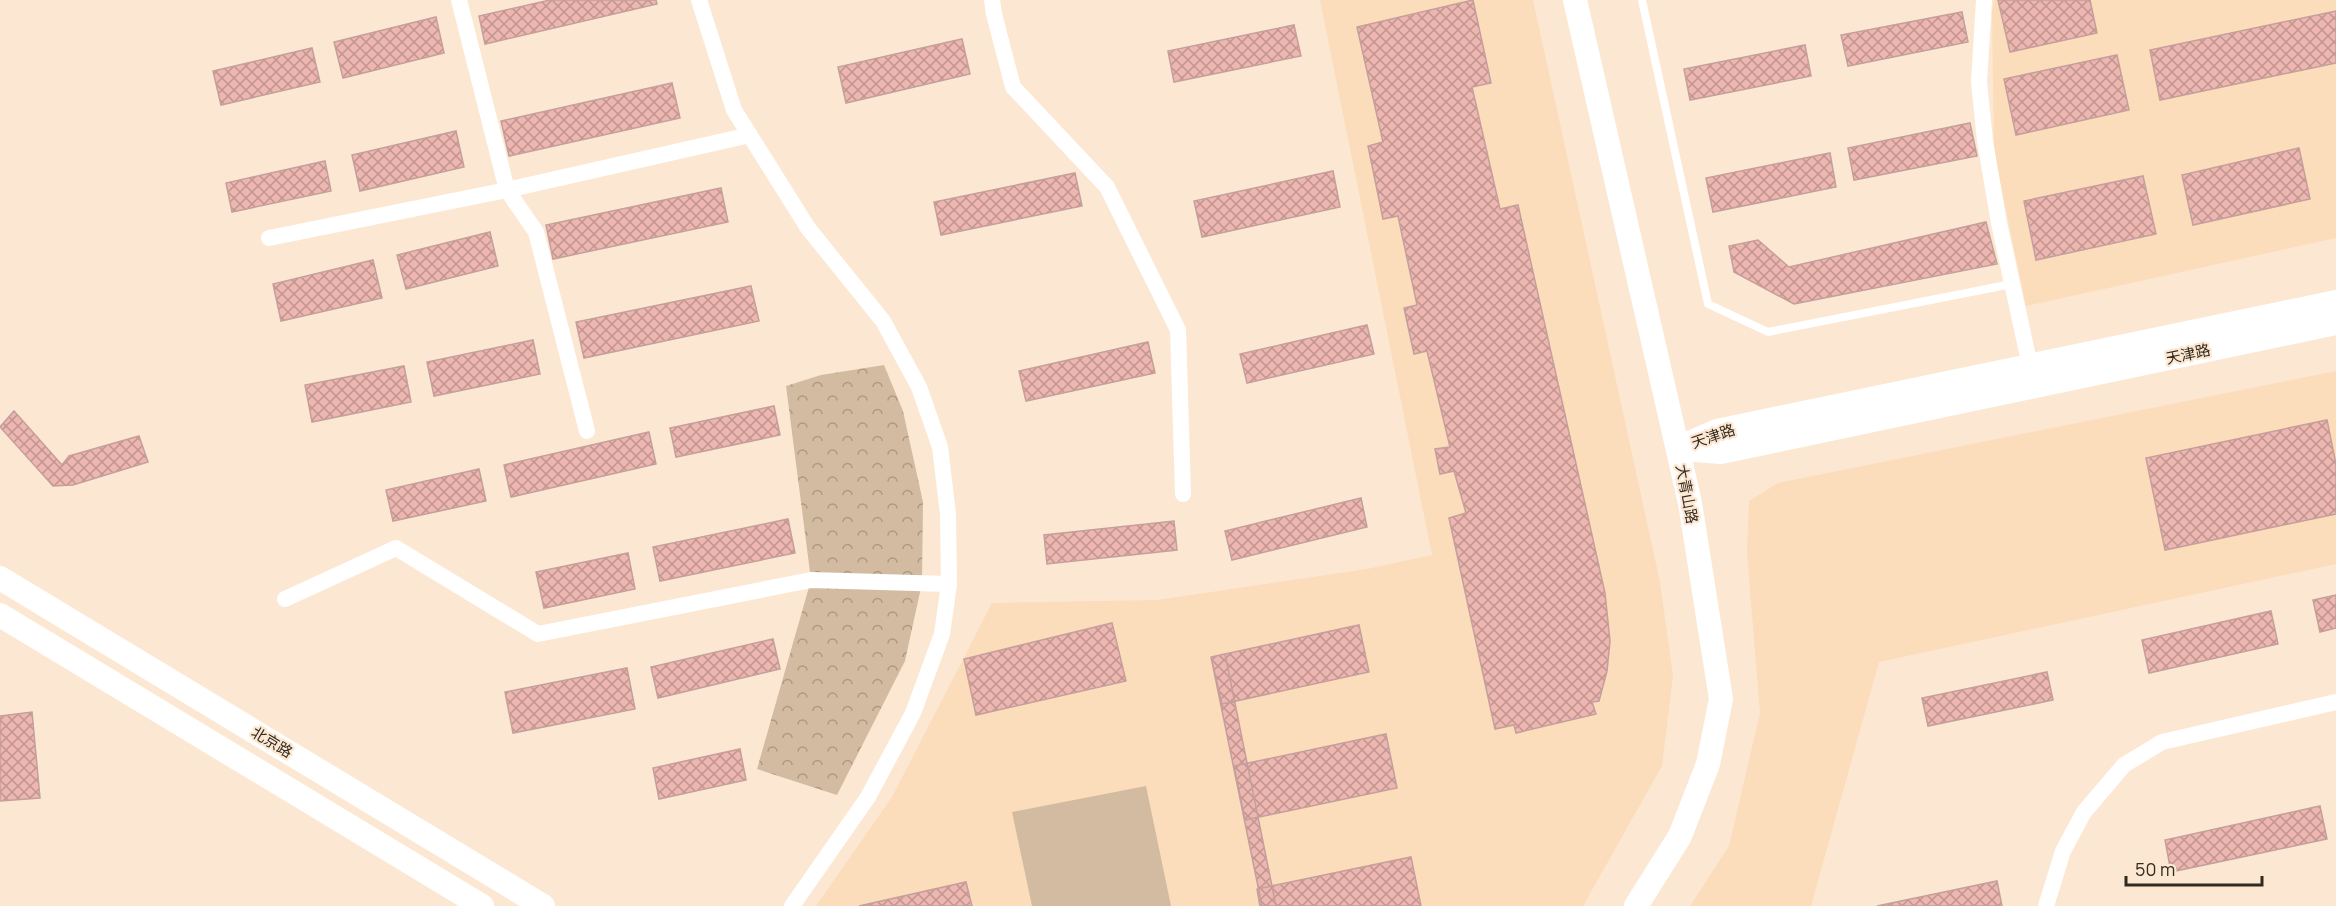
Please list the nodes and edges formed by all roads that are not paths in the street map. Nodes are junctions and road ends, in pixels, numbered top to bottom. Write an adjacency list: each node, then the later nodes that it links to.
1 (459, 0): 8 (street)
2 (699, 0): 7 (street)
3 (992, 0): 16 (street)
4 (1575, 0): 15 (main road, 大青山路)
5 (1642, 0): 10 (lane)
6 (1984, 0): 10 (street)
7 (750, 135): 8 (street); 18 (street)
8 (507, 190): 9 (street); 14 (street)
9 (269, 238)
10 (2012, 284): 13 (street)
11 (2336, 302): 13 (main road, 天津路)
12 (2336, 323): 15 (main road, 天津路)
13 (2030, 366): 15 (main road, 天津路)
14 (587, 431)
15 (1678, 448): 25 (main road, 大青山路)
16 (1183, 494)
17 (0, 578): 23 (main road, 北京路)
18 (948, 584): 19 (street); 24 (street)
19 (285, 599)
20 (0, 615): 22 (main road)
21 (2336, 702): 26 (street)
22 (482, 906)
23 (543, 906)
24 (792, 906)
25 (1636, 906)
26 (2046, 906)

